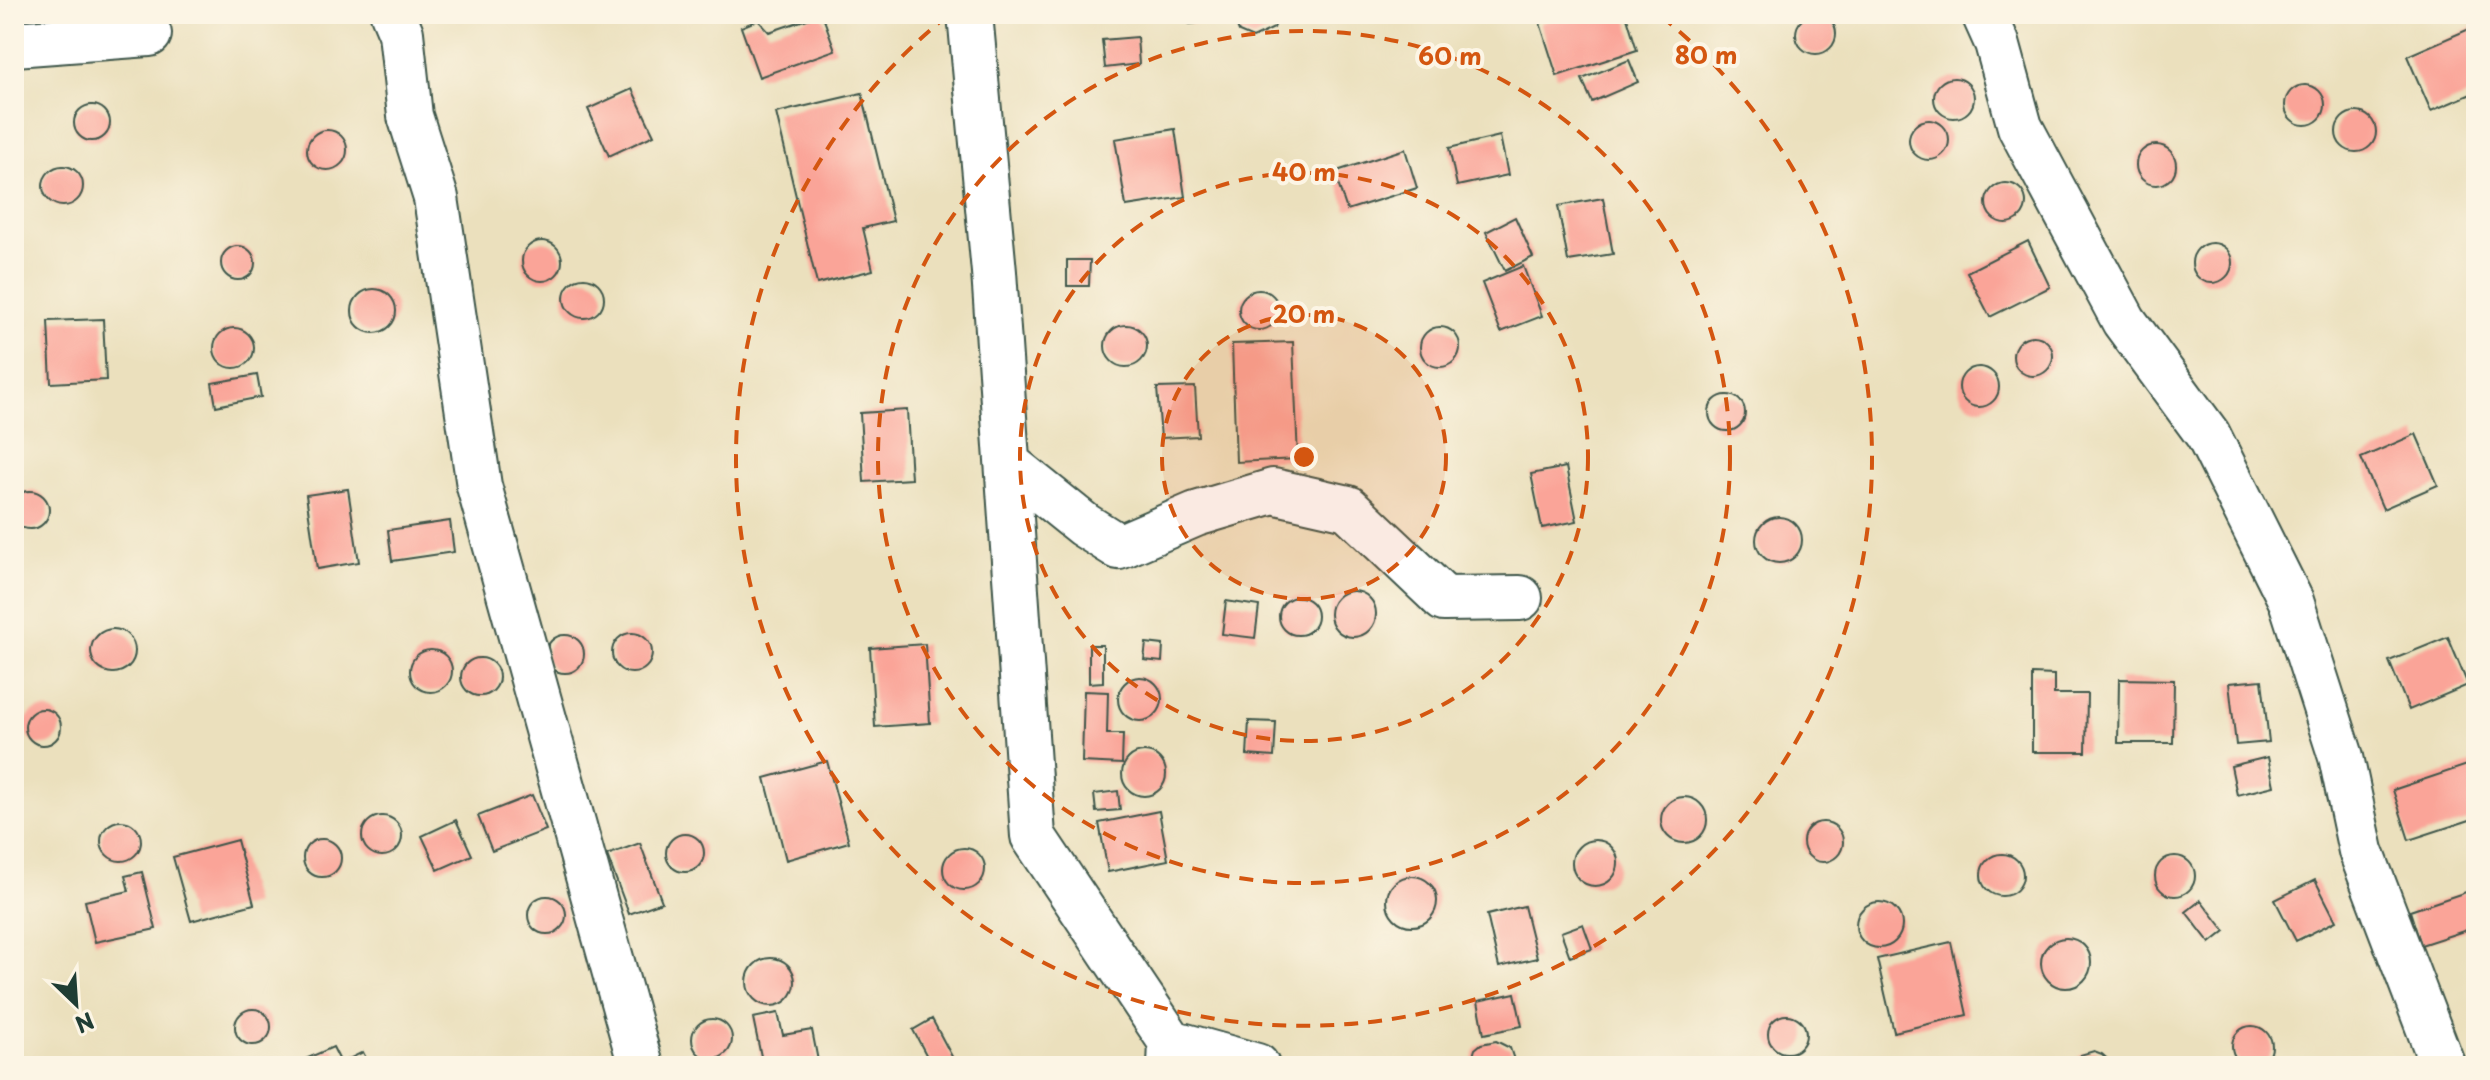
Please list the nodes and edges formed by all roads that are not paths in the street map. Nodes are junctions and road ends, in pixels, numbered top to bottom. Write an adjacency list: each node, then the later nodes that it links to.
1 (393, 14): 9 (street)
2 (970, 14): 6 (street)
3 (1984, 14): 11 (street)
4 (149, 34): 5 (street)
5 (14, 44)
6 (1008, 464): 7 (street); 8 (street)
7 (1520, 598)
8 (1170, 1054): 10 (street)
9 (641, 1066)
10 (1257, 1066)
11 (2443, 1066)

